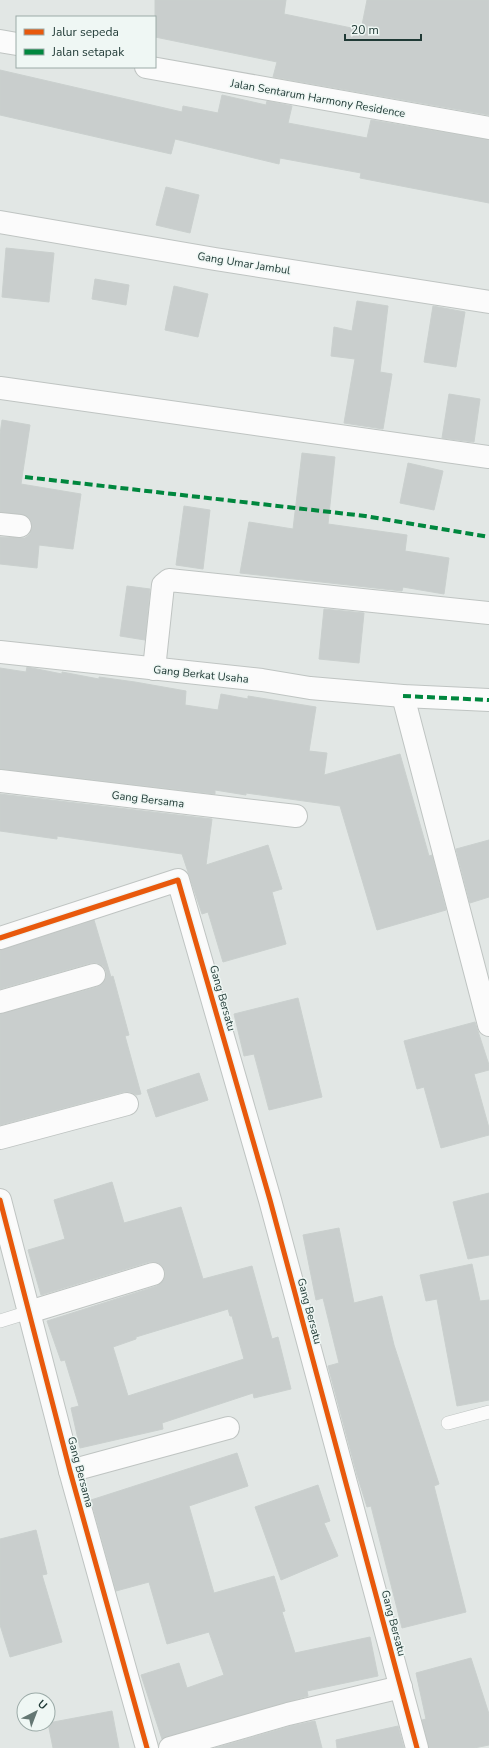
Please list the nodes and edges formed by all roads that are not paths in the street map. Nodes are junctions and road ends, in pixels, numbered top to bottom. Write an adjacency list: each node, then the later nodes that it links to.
1 (0, 41): 2 (street)
2 (16, 44)
3 (152, 68): 4 (street, Jalan Sentarum Harmony Residence)
4 (489, 128)
5 (0, 222): 6 (street, Gang Umar Jambul)
6 (489, 302)
7 (0, 388): 8 (street)
8 (489, 457)
9 (489, 613): 11 (street)
10 (0, 652): 11 (street, Gang Berkat Usaha)
11 (154, 669): 12 (street, Gang Berkat Usaha)
12 (403, 696): 13 (street, Gang Berkat Usaha); 19 (street)
13 (489, 700)
14 (0, 781): 15 (street, Gang Bersama)
15 (296, 816)
16 (0, 938): 30 (street, Gang Bersatu)
17 (94, 975): 18 (street)
18 (0, 1002)
19 (489, 1025)
20 (127, 1104): 21 (street)
21 (0, 1138)
22 (0, 1200): 24 (street, Gang Bersama)
23 (153, 1274): 24 (street)
24 (29, 1312): 25 (lane); 29 (street, Gang Bersama)
25 (0, 1321)
26 (489, 1412): 27 (lane)
27 (448, 1423)
28 (228, 1428): 29 (street)
29 (70, 1471): 31 (street, Gang Bersama)
30 (401, 1687): 32 (street); 33 (street, Gang Bersatu)
31 (147, 1748)
32 (170, 1748)
33 (417, 1748)

